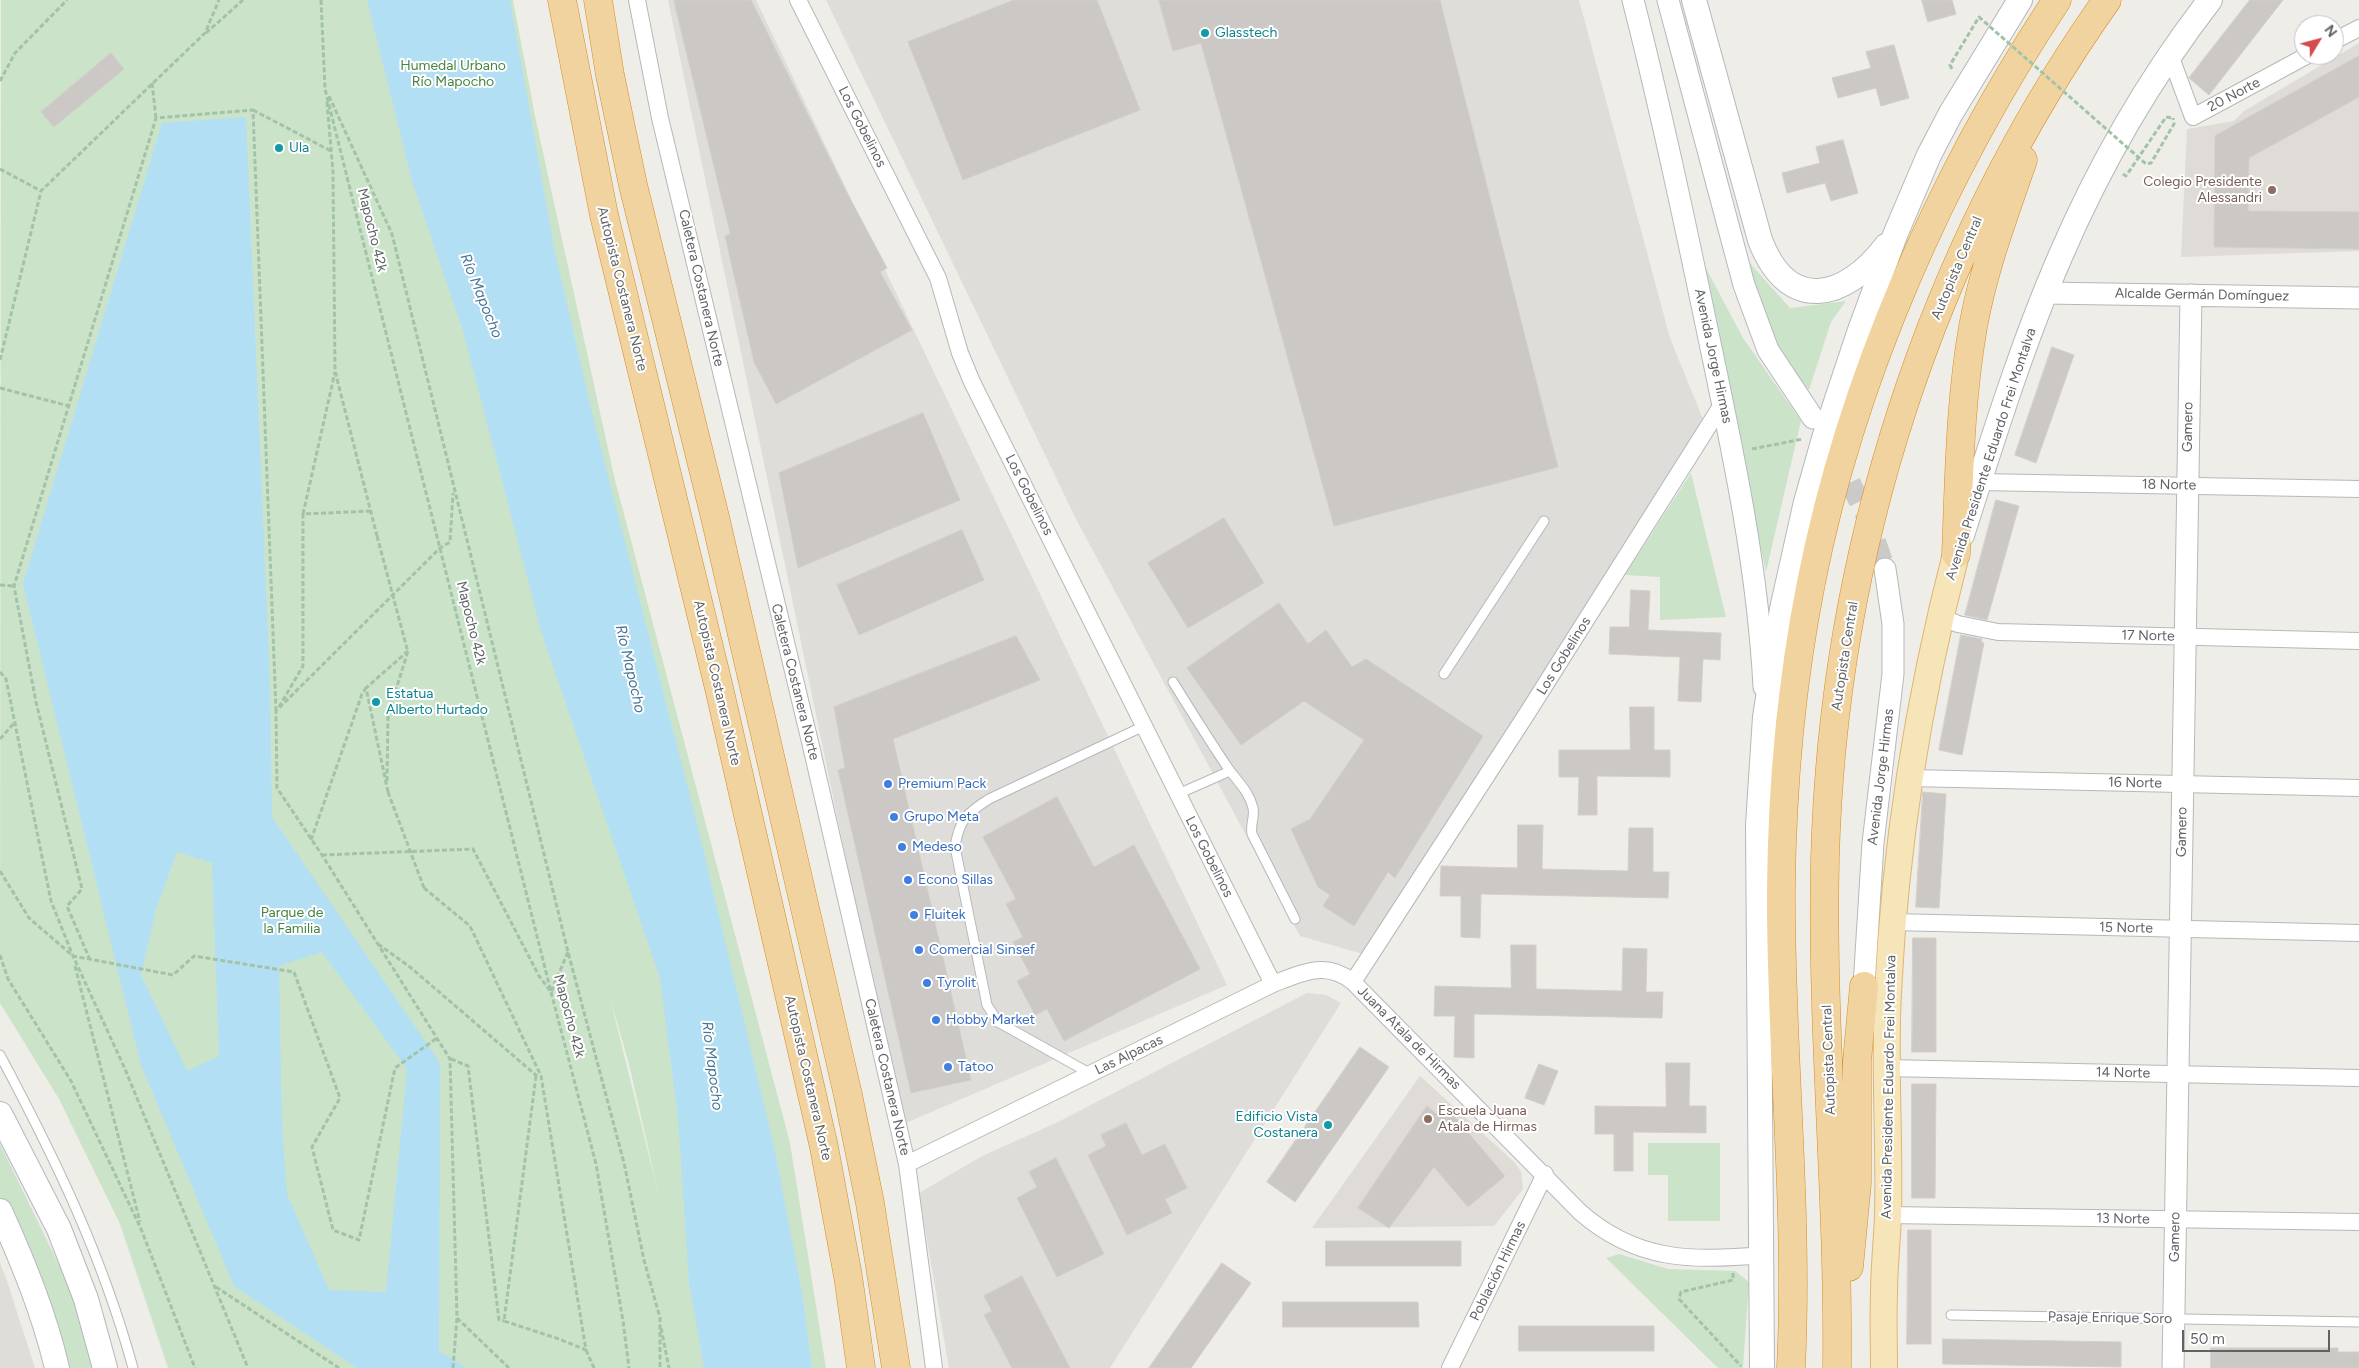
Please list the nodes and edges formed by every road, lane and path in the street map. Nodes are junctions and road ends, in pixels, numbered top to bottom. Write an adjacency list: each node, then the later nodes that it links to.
1 (67, 0): 22 (path)
2 (218, 0): 17 (path)
3 (243, 0): 17 (path)
4 (321, 0): 24 (path, Mapocho 42k)
5 (562, 0): 131 (highway, Autopista Costanera Norte)
6 (598, 0): 132 (highway)
7 (638, 0): 100 (street, Caletera Costanera Norte)
8 (798, 0): 66 (street, Los Gobelinos)
9 (1633, 0): 39 (street, Avenida Jorge Hirmas)
10 (1668, 0): 41 (street)
11 (1694, 0): 32 (main road)
12 (2020, 0): 32 (main road)
13 (2057, 0): 137 (highway)
14 (2107, 0): 25 (highway, Autopista Central)
15 (2210, 0): 19 (main road, Avenida Presidente Eduardo Frei Montalva)
16 (2359, 28): 18 (street)
17 (205, 33): 23 (path)
18 (2344, 36)
19 (2170, 55): 20 (street, 20 Norte); 33 (main road, Avenida Presidente Eduardo Frei Montalva)
20 (2294, 63)
21 (1952, 69): 30 (path, bridge)
22 (0, 81)
23 (152, 82): 27 (path); 31 (path)
24 (325, 89): 28 (path); 45 (path); 50 (path, Mapocho 42k)
25 (2040, 102): 51 (highway); 117 (highway, Autopista Central)
26 (253, 110): 27 (path); 28 (path); 63 (path)
27 (156, 118): 40 (path)
28 (332, 151): 37 (path)
29 (0, 169): 31 (path)
30 (2126, 176)
31 (41, 191): 36 (path)
32 (1894, 235): 41 (main road)
33 (2045, 293): 34 (street, Alcalde Germán Domínguez); 43 (main road, Avenida Presidente Eduardo Frei Montalva)
34 (2191, 295): 35 (street, Alcalde Germán Domínguez); 44 (street, Gamero)
35 (2359, 298)
36 (0, 360)
37 (335, 371): 47 (path); 48 (path)
38 (0, 388): 40 (path)
39 (1723, 403): 42 (street, Avenida Jorge Hirmas); 86 (street, Los Gobelinos)
40 (69, 406): 54 (path)
41 (1819, 427): 42 (path); 64 (main road)
42 (1732, 453): 64 (street, Avenida Jorge Hirmas)
43 (1979, 482): 44 (street, 18 Norte); 51 (main road, Avenida Presidente Eduardo Frei Montalva)
44 (2188, 486): 46 (street, 18 Norte); 56 (street, Gamero)
45 (454, 489): 50 (path); 82 (path)
46 (2359, 489)
47 (371, 511): 48 (path); 58 (path, bridge)
48 (303, 514): 63 (path)
49 (1544, 521): 60 (lane)
50 (440, 548): 63 (path); 89 (path, Mapocho 42k)
51 (1956, 554): 55 (main road, Avenida Presidente Eduardo Frei Montalva)
52 (1885, 569): 88 (street, Avenida Jorge Hirmas)
53 (0, 585): 54 (path)
54 (14, 586): 85 (path)
55 (1940, 617): 56 (street, 17 Norte); 69 (main road, Avenida Presidente Eduardo Frei Montalva)
56 (2185, 636): 57 (street, 17 Norte); 70 (street, Gamero)
57 (2359, 640)
58 (408, 651): 62 (path); 72 (path)
59 (0, 672): 65 (path)
60 (1444, 674)
61 (1173, 682): 68 (lane)
62 (366, 688): 72 (path); 74 (path)
63 (276, 712): 74 (path)
64 (1765, 717): 107 (main road)
65 (15, 721): 67 (path); 84 (path)
66 (1144, 726): 73 (street, Los Gobelinos); 94 (lane)
67 (0, 739)
68 (1230, 771): 73 (lane); 77 (lane)
69 (1910, 778): 70 (street, 16 Norte); 78 (main road, Avenida Presidente Eduardo Frei Montalva)
70 (2182, 784): 71 (street, 16 Norte); 79 (street, Gamero)
71 (2359, 788)
72 (388, 790): 97 (path, bridge)
73 (1178, 794): 87 (street, Los Gobelinos)
74 (311, 840): 75 (path)
75 (322, 855): 81 (path); 89 (path)
76 (0, 871): 84 (path)
77 (1296, 919)
78 (1892, 922): 79 (street, 15 Norte); 93 (main road, Avenida Presidente Eduardo Frei Montalva)
79 (2180, 929): 80 (street, 15 Norte); 95 (street, Gamero)
80 (2359, 933)
81 (376, 942): 90 (path); 96 (path)
82 (568, 952): 89 (path); 113 (path)
83 (0, 954): 106 (path)
84 (73, 956): 85 (path); 106 (path); 109 (path)
85 (92, 960): 90 (path)
86 (1353, 982): 87 (street, Las Alpacas); 101 (street, Juana Atala de Hirmas)
87 (1273, 984): 94 (street, Las Alpacas)
88 (1864, 986): 110 (main road); 117 (highway)
89 (550, 992): 128 (path, Mapocho 42k)
90 (437, 1038): 92 (path)
91 (0, 1055): 121 (lane)
92 (450, 1059): 112 (path); 115 (path)
93 (1886, 1068): 95 (street, 14 Norte); 103 (main road, Avenida Presidente Eduardo Frei Montalva)
94 (1091, 1074): 100 (street, Las Alpacas)
95 (2177, 1074): 98 (street, 14 Norte); 104 (street, Gamero)
96 (536, 1076): 97 (path); 115 (path)
97 (541, 1076): 118 (path)
98 (2359, 1078)
99 (0, 1114): 120 (main road)
100 (907, 1164): 133 (street, Caletera Costanera Norte)
101 (1544, 1174): 107 (street, Juana Atala de Hirmas); 134 (street, Población Hirmas)
102 (0, 1211): 119 (main road)
103 (1888, 1215): 104 (street, 13 Norte); 110 (main road, Avenida Presidente Eduardo Frei Montalva)
104 (2175, 1219): 105 (street, 13 Norte); 114 (street, Gamero)
105 (2359, 1222)
106 (141, 1229): 122 (path)
107 (1763, 1255): 136 (main road)
108 (1729, 1281): 135 (path)
109 (214, 1286): 123 (path); 124 (path)
110 (1884, 1292): 139 (main road, Avenida Presidente Eduardo Frei Montalva)
111 (1951, 1315): 114 (lane, Pasaje Enrique Soro)
112 (457, 1318): 125 (path); 126 (path)
113 (660, 1318): 129 (path); 130 (path)
114 (2173, 1319): 116 (lane, Pasaje Enrique Soro); 140 (street, Gamero)
115 (504, 1321): 118 (path)
116 (2359, 1322)
117 (1838, 1328): 138 (highway, Autopista Central)
118 (586, 1350): 127 (path)
119 (57, 1368)
120 (106, 1368)
121 (133, 1368)
122 (195, 1368)
123 (248, 1368)
124 (338, 1368)
125 (453, 1368)
126 (509, 1368)
127 (594, 1368)
128 (628, 1368)
129 (660, 1368)
130 (669, 1368)
131 (860, 1368)
132 (896, 1368)
133 (934, 1368)
134 (1450, 1368)
135 (1743, 1368)
136 (1762, 1368)
137 (1791, 1368)
138 (1838, 1368)
139 (1884, 1368)
140 (2173, 1368)

